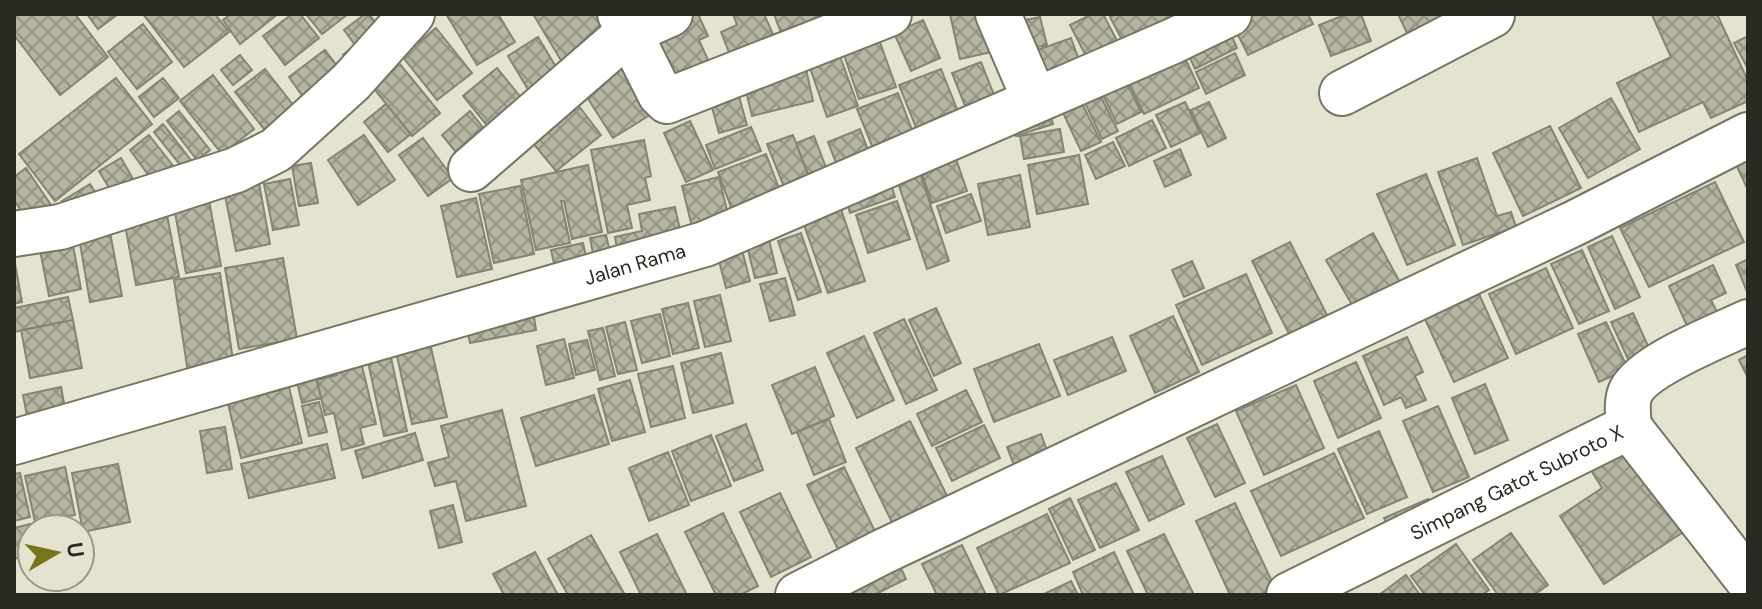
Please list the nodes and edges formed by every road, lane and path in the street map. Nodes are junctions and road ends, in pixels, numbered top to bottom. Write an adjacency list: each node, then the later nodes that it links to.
1 (670, 14): 8 (street)
2 (889, 14): 8 (street)
3 (998, 14): 10 (street)
4 (1229, 14): 10 (street, Jalan Rama)
5 (1491, 14): 6 (street); 9 (street)
6 (1499, 14)
7 (396, 20): 13 (street)
8 (624, 23): 12 (street)
9 (1342, 93)
10 (1035, 100): 16 (street, Jalan Rama)
11 (1748, 135): 18 (street)
12 (471, 169)
13 (14, 234)
14 (1748, 322): 15 (street, Simpang Gatot Subroto X)
15 (1629, 427): 17 (street); 19 (street, Simpang Gatot Subroto X)
16 (14, 442)
17 (1748, 580)
18 (798, 595)
19 (1289, 595)

